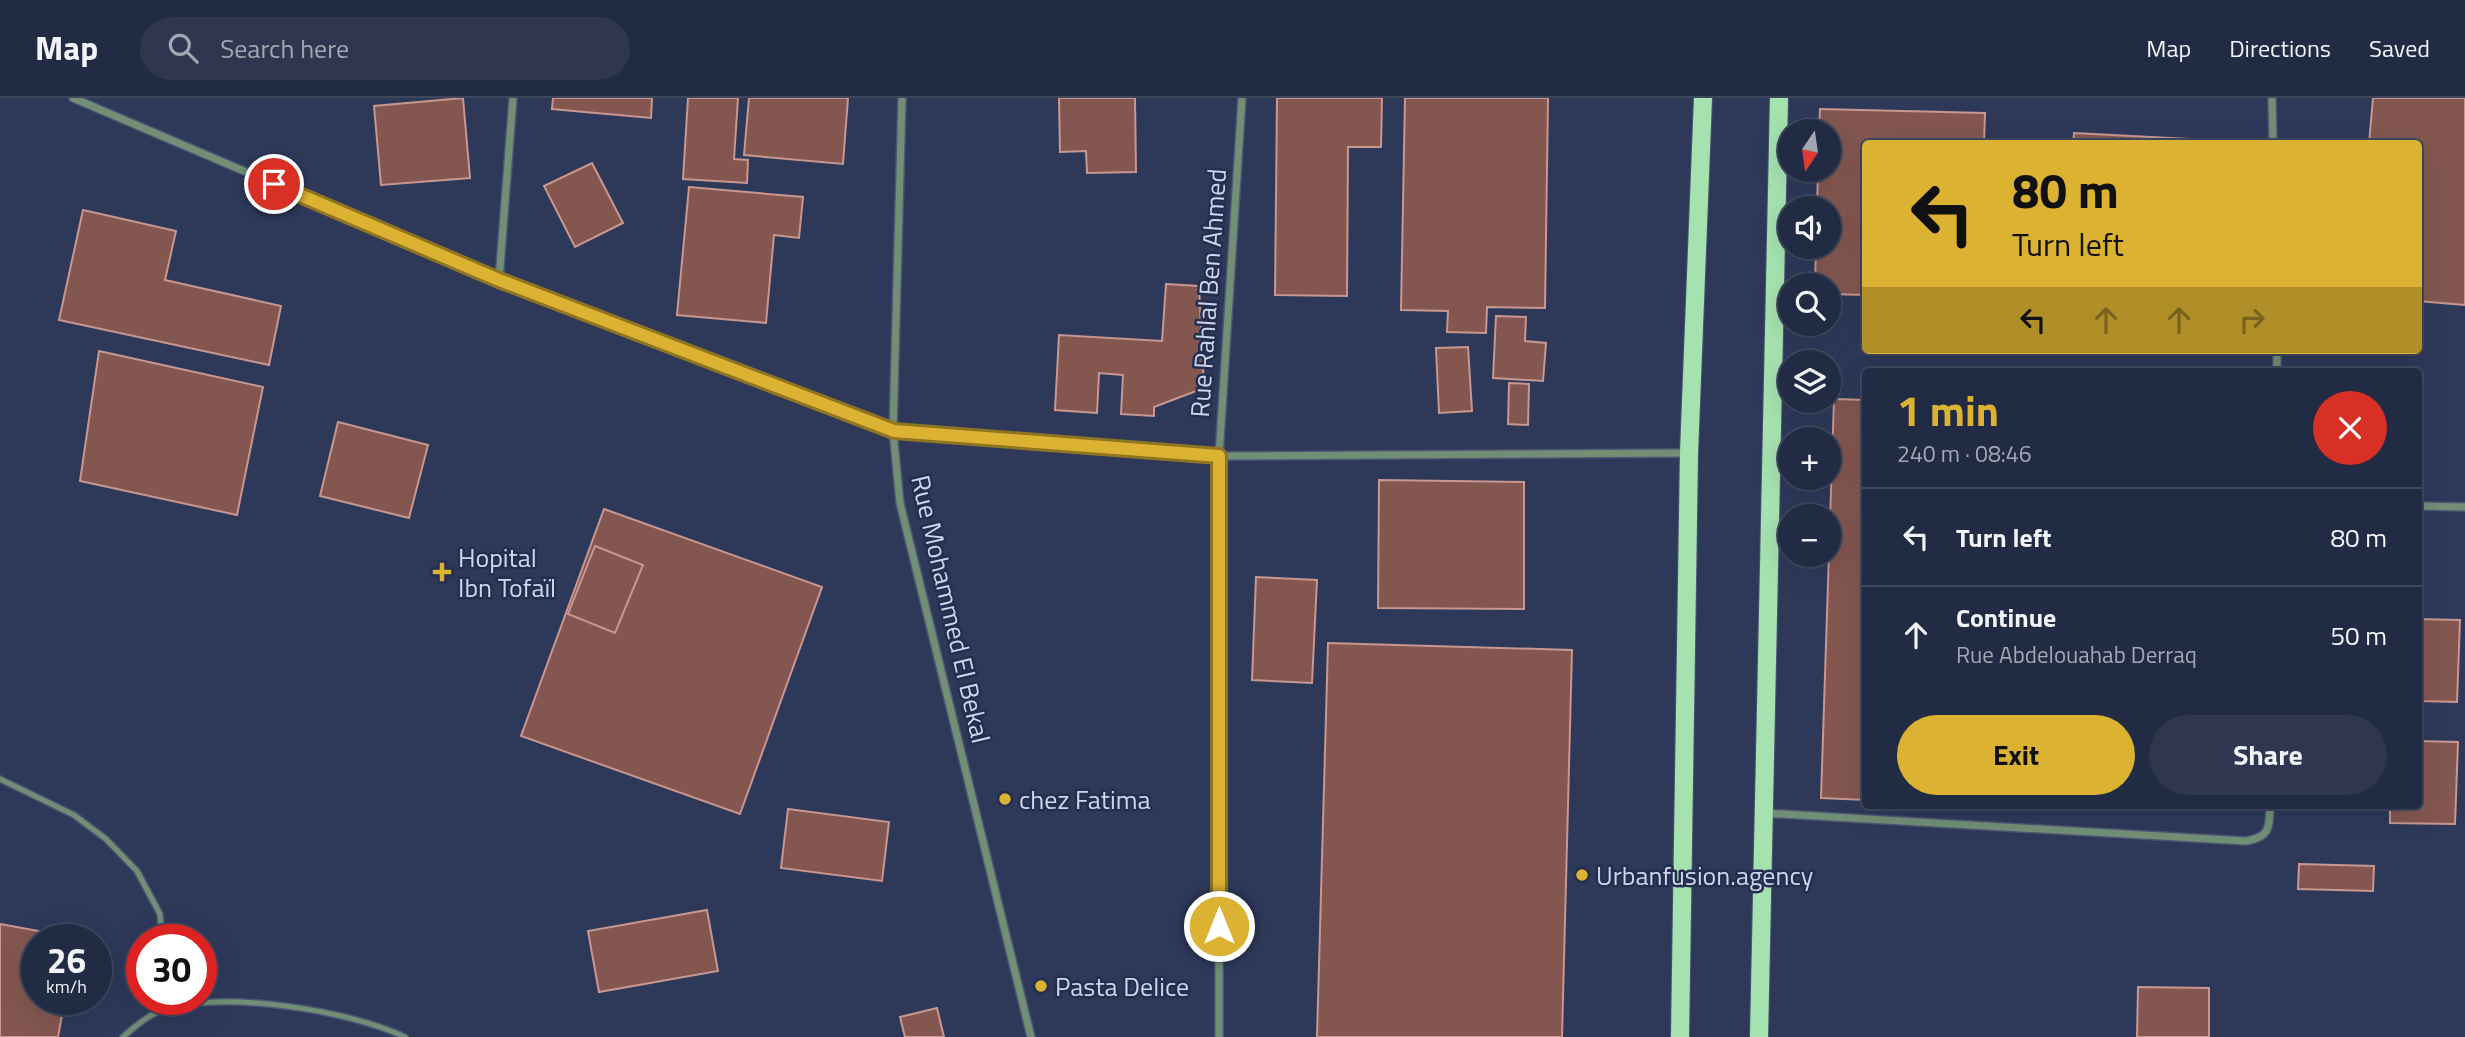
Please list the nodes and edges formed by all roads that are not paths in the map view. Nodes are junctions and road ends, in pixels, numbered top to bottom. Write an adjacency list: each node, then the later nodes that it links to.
1 (73, 98): 9 (street)
2 (513, 98): 9 (street)
3 (902, 98): 10 (street, Rue Mohammed El Bekal)
4 (1242, 98): 12 (street, Rue Rahlal Ben Ahmed)
5 (1703, 98): 11 (main road)
6 (1779, 98): 17 (main road)
7 (2272, 98): 8 (street)
8 (2273, 140)
9 (499, 280): 10 (street)
10 (894, 431): 12 (street); 23 (street, Rue Mohammed El Bekal)
11 (1689, 453): 12 (street); 25 (main road)
12 (1219, 456): 24 (street, Rue Rahlal Ben Ahmed)
13 (2422, 506): 14 (street)
14 (2465, 507)
15 (0, 779): 18 (lane)
16 (2270, 809): 17 (street)
17 (1763, 813): 26 (main road)
18 (161, 924)
19 (217, 1003): 22 (lane)
20 (154, 1015): 21 (lane)
21 (123, 1037)
22 (405, 1037)
23 (1031, 1037)
24 (1219, 1037)
25 (1680, 1037)
26 (1759, 1037)

